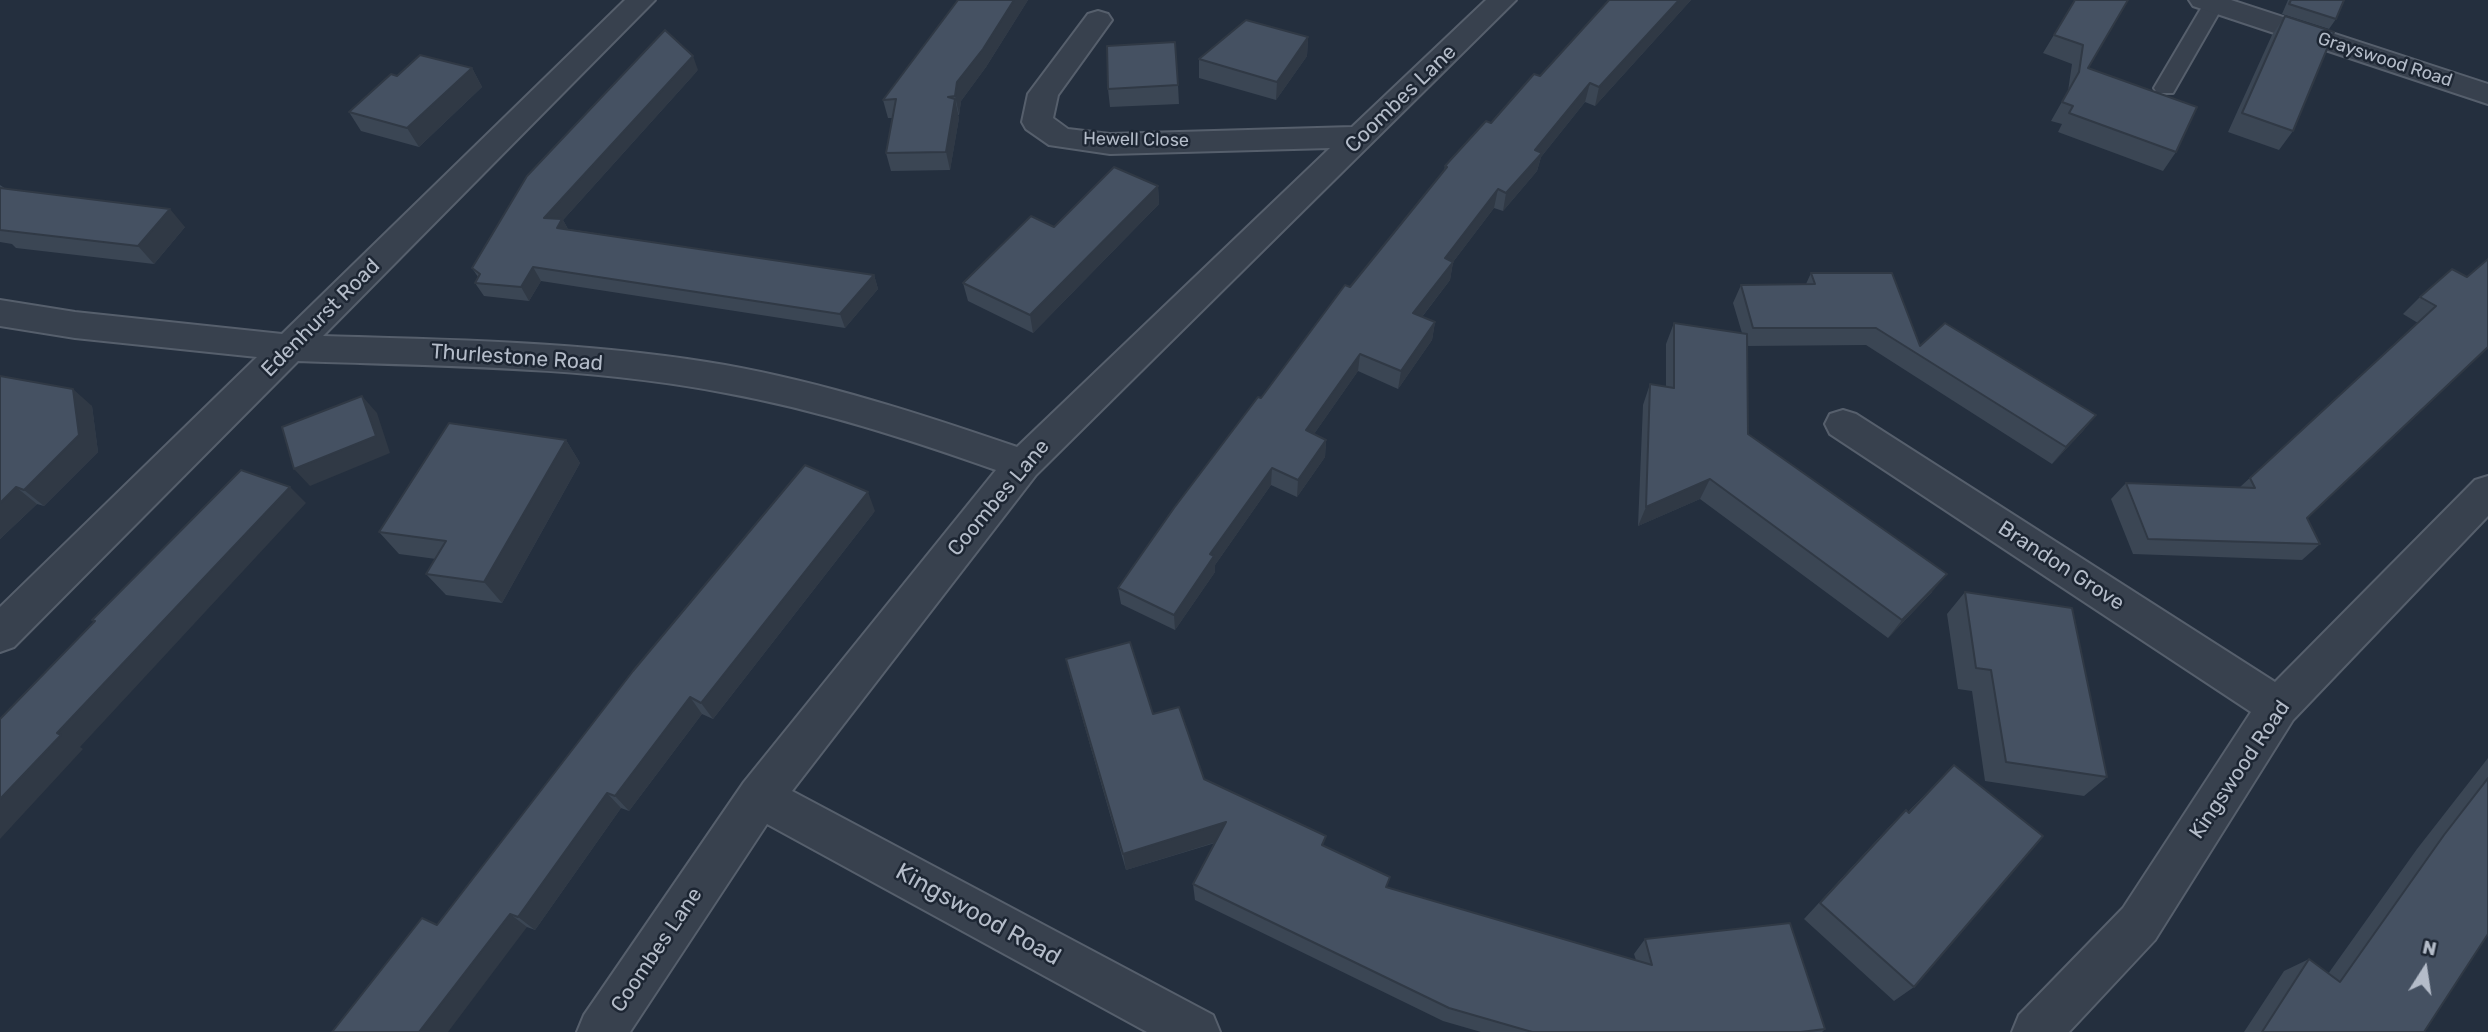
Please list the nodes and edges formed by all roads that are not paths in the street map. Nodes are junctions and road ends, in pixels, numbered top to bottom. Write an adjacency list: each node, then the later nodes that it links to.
1 (641, 0): 9 (street, Edenhurst Road)
2 (1502, 0): 7 (street, Coombes Lane)
3 (2209, 2): 5 (lane); 6 (street, Grayswood Road)
4 (1098, 20): 7 (street, Hewell Close)
5 (2165, 88)
6 (2488, 94)
7 (1361, 137): 11 (street, Coombes Lane)
8 (0, 313): 9 (street, Thurlestone Road)
9 (292, 348): 11 (street, Thurlestone Road); 13 (street, Edenhurst Road)
10 (1843, 424): 14 (street, Brandon Grove)
11 (1023, 464): 15 (street, Coombes Lane)
12 (2488, 491): 14 (street, Kingswood Road)
13 (0, 634)
14 (2278, 707): 18 (street, Kingswood Road)
15 (760, 797): 16 (street, Coombes Lane); 17 (street, Kingswood Road)
16 (601, 1032)
17 (1196, 1032)
18 (2036, 1032)

